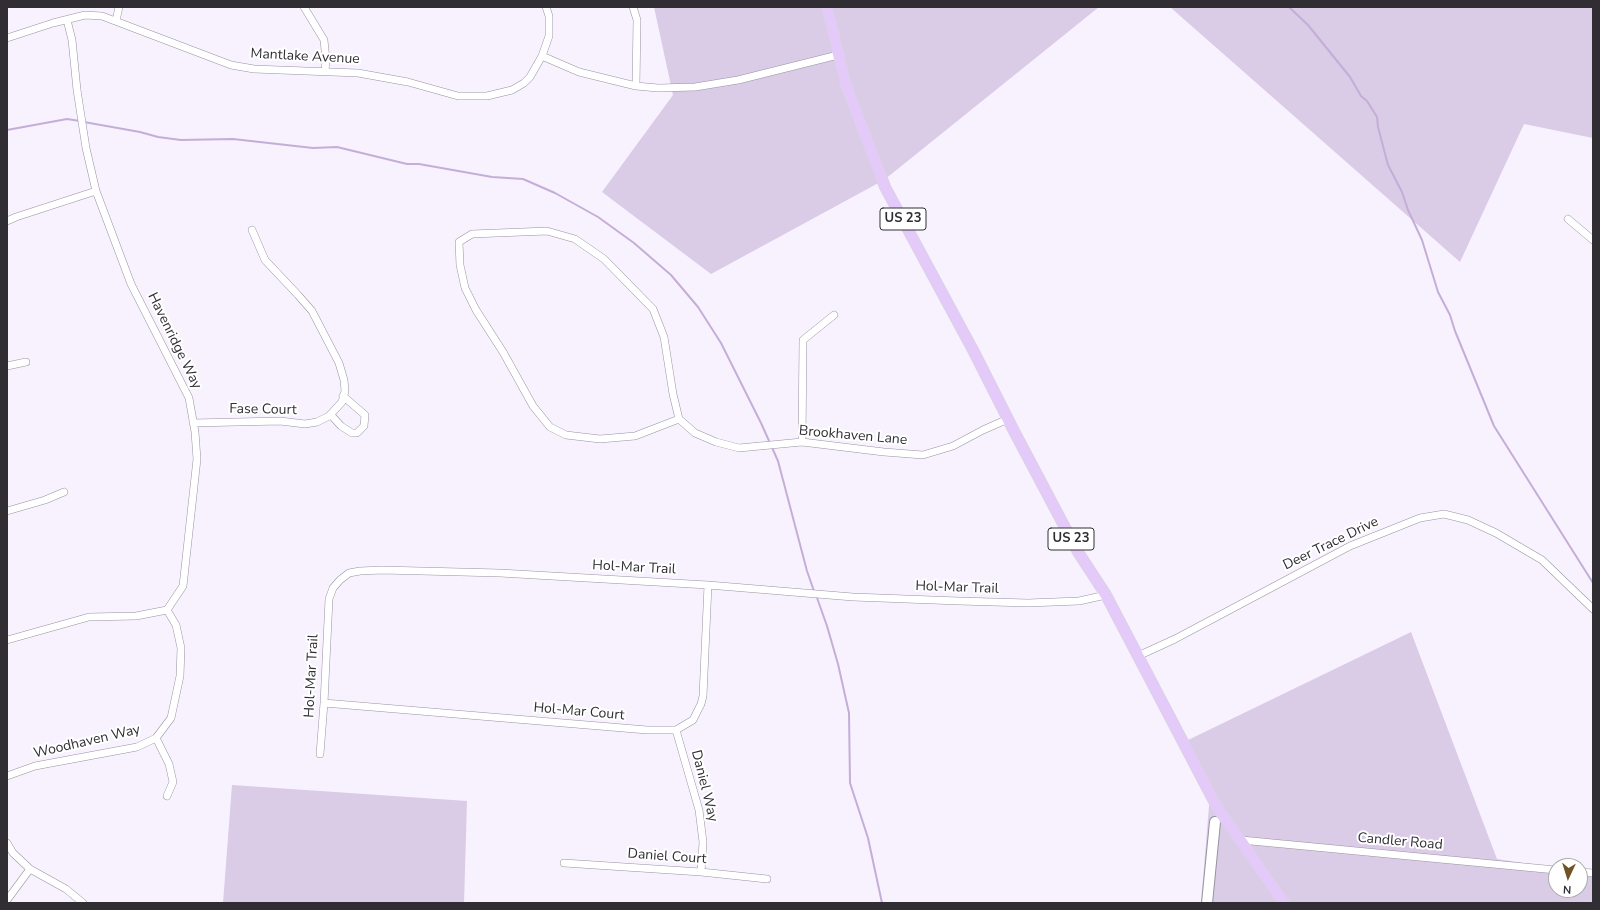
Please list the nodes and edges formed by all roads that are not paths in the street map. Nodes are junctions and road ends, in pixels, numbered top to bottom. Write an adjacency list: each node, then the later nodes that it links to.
1 (119, 7): 7 (street)
2 (304, 7): 11 (street)
3 (546, 7): 10 (street, Mantlake Avenue)
4 (633, 7): 12 (street)
5 (827, 7): 9 (main road, US 23)
6 (67, 20): 7 (street, Mantlake Avenue); 8 (street, Mantlake Avenue); 13 (street, Havenridge Way)
7 (116, 21): 11 (street, Mantlake Avenue)
8 (7, 38)
9 (838, 55): 12 (street); 24 (main road, US 23)
10 (542, 56): 11 (street, Mantlake Avenue); 12 (street)
11 (325, 71)
12 (636, 86)
13 (96, 191): 15 (street); 25 (street, Havenridge Way)
14 (1568, 219): 17 (street)
15 (7, 221)
16 (252, 230): 21 (street)
17 (1593, 240)
18 (834, 314): 26 (street)
19 (26, 362): 20 (street)
20 (7, 366)
21 (343, 396): 22 (street); 22 (street)
22 (331, 414): 25 (street, Fase Court)
23 (679, 419): 23 (street); 26 (street, Brookhaven Lane)
24 (1008, 419): 26 (street, Brookhaven Lane); 30 (main road, US 23)
25 (193, 423): 32 (street, Havenridge Way)
26 (802, 442)
27 (64, 492): 28 (street)
28 (7, 511)
29 (708, 585): 30 (street, Hol-Mar Trail); 35 (street, Hol-Mar Trail); 36 (street)
30 (1106, 595): 34 (main road, US 23)
31 (1593, 609): 34 (street, Deer Trace Drive)
32 (167, 610): 33 (street); 37 (street, Woodhaven Way)
33 (7, 640)
34 (1138, 656): 41 (main road, US 23)
35 (324, 703): 36 (street, Hol-Mar Court); 38 (street, Hol-Mar Trail)
36 (676, 730): 48 (street, Daniel Way)
37 (156, 738): 39 (street, Woodhaven Way); 40 (street)
38 (320, 754)
39 (7, 776)
40 (167, 796)
41 (1217, 807): 42 (street); 43 (main road, US 23)
42 (1215, 822): 52 (street)
43 (1241, 840): 47 (street, Candler Road); 53 (main road, US 23)
44 (7, 843): 46 (street)
45 (564, 863): 48 (street, Daniel Court)
46 (30, 869): 50 (street); 51 (street)
47 (1548, 869)
48 (701, 872): 49 (street, Daniel Court)
49 (767, 879)
50 (7, 900)
51 (83, 903)
52 (1207, 903)
53 (1284, 903)

